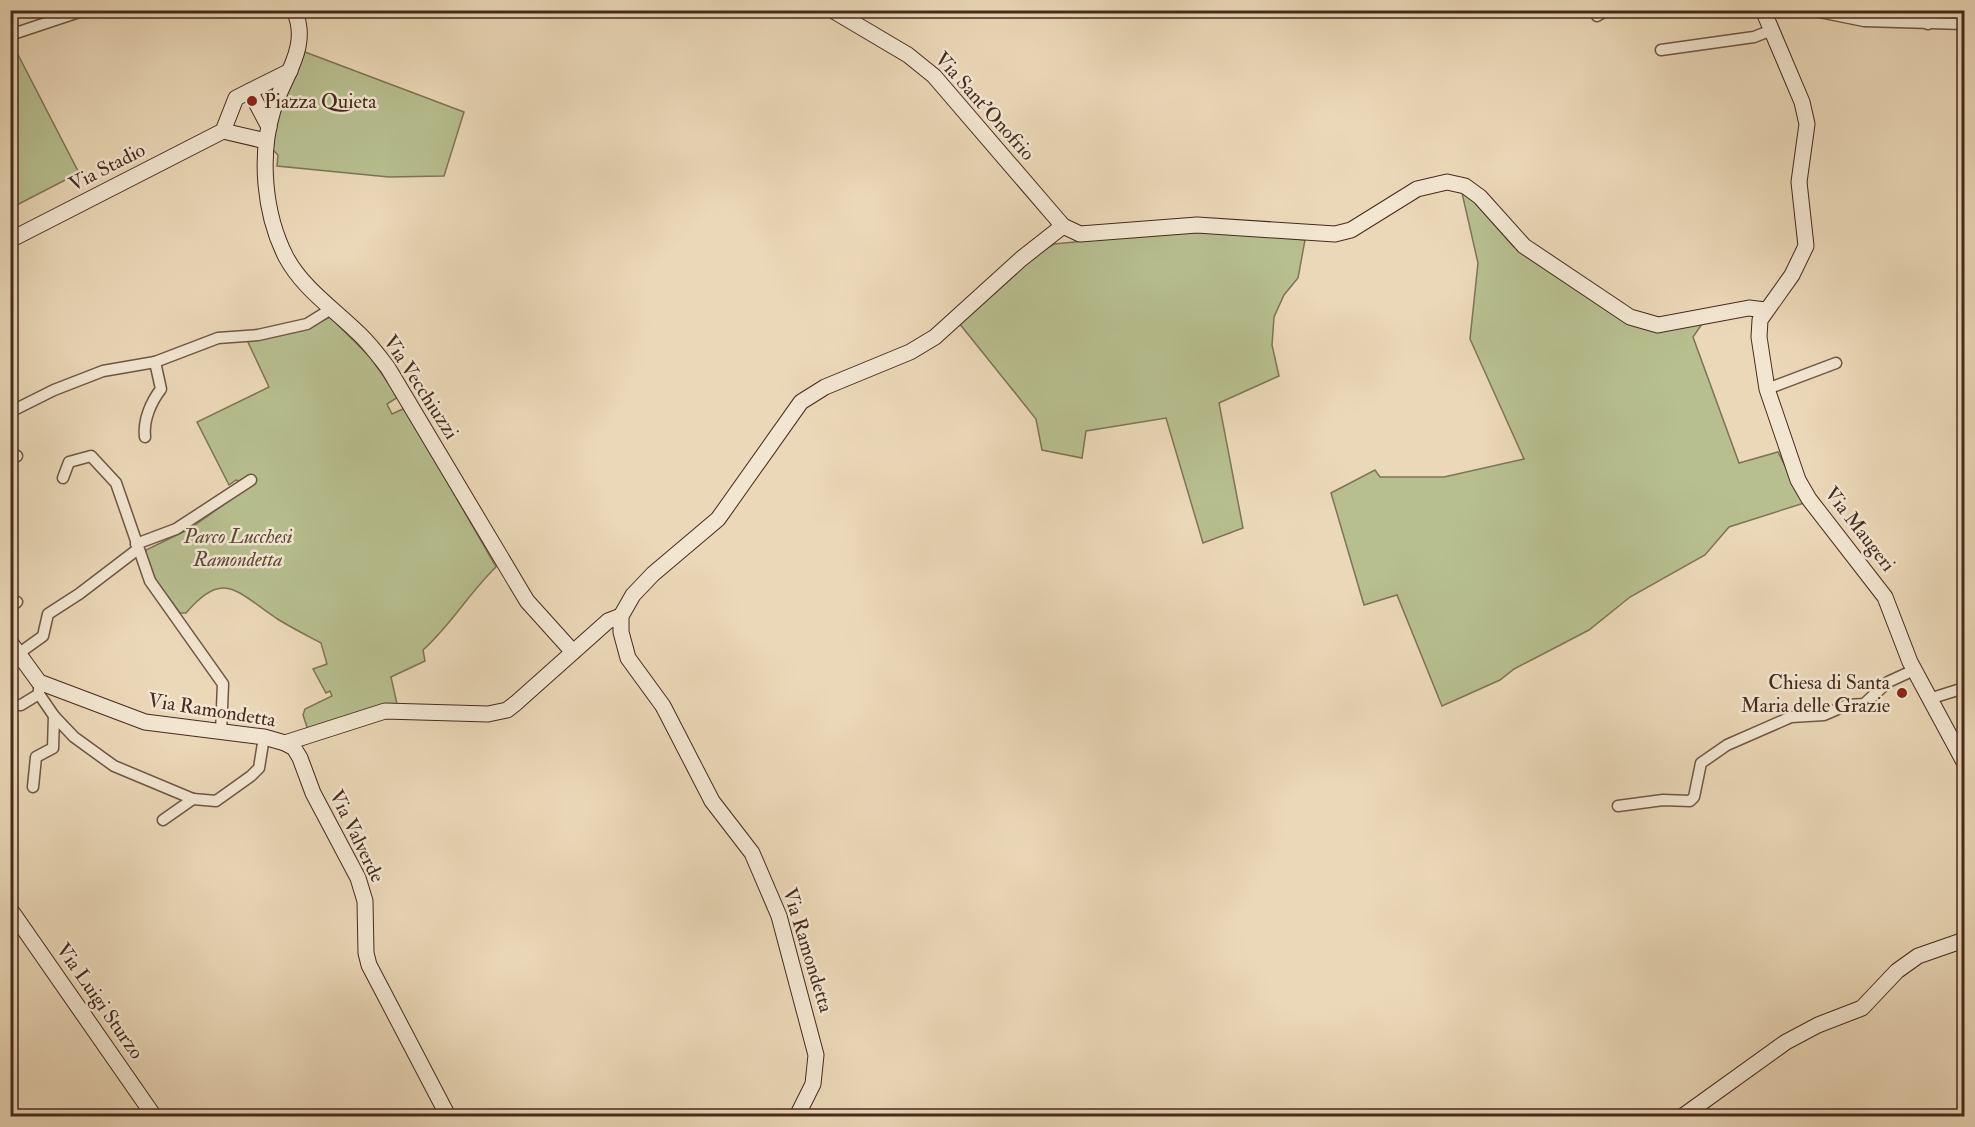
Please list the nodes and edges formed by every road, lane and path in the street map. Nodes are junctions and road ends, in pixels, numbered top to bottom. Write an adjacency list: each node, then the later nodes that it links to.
1 (85, 10): 10 (street)
2 (294, 10): 12 (street)
3 (832, 10): 16 (street, Via Sant'Onofrio)
4 (1763, 10): 9 (street)
5 (1810, 10): 7 (street)
6 (1927, 10): 7 (street)
7 (1928, 24): 8 (street)
8 (1965, 24)
9 (1772, 30): 11 (street); 19 (street)
10 (10, 35)
11 (1661, 50)
12 (290, 71): 13 (street); 15 (street)
13 (250, 91): 14 (street); 15 (street)
14 (223, 131): 15 (street); 17 (street, Via Stadio)
15 (267, 134): 18 (street, Via Vecchiuzzi)
16 (1063, 226): 19 (street); 28 (street)
17 (10, 240)
18 (331, 309): 20 (street); 30 (street, Via Vecchiuzzi)
19 (1765, 310): 22 (street, Via Maugeri)
20 (155, 362): 23 (street); 24 (street)
21 (1836, 363): 22 (street)
22 (1767, 389): 31 (street, Via Maugeri)
23 (10, 412)
24 (145, 437)
25 (63, 478): 27 (street)
26 (251, 480): 27 (street)
27 (137, 546): 29 (street); 37 (street)
28 (621, 616): 30 (street, Via Ramondetta); 49 (street, Via Ramondetta)
29 (14, 648): 32 (street)
30 (573, 652): 39 (street, Via Ramondetta)
31 (1914, 670): 34 (street, Via Maugeri); 43 (street)
32 (39, 688): 35 (street); 36 (street); 37 (street, Via Ramondetta)
33 (1965, 688): 34 (street)
34 (1929, 699): 40 (street, Via Maugeri)
35 (12, 705)
36 (54, 716): 41 (street); 42 (street)
37 (221, 732): 38 (street, Via Ramondetta)
38 (264, 737): 39 (street, Via Ramondetta); 42 (street)
39 (285, 743): 48 (street, Via Valverde)
40 (1965, 762)
41 (33, 787)
42 (193, 799): 44 (street)
43 (1618, 806)
44 (163, 820)
45 (10, 909): 47 (street, Via Luigi Sturzo)
46 (1961, 943): 50 (street)
47 (154, 1116)
48 (448, 1116)
49 (797, 1116)
50 (1683, 1116)

